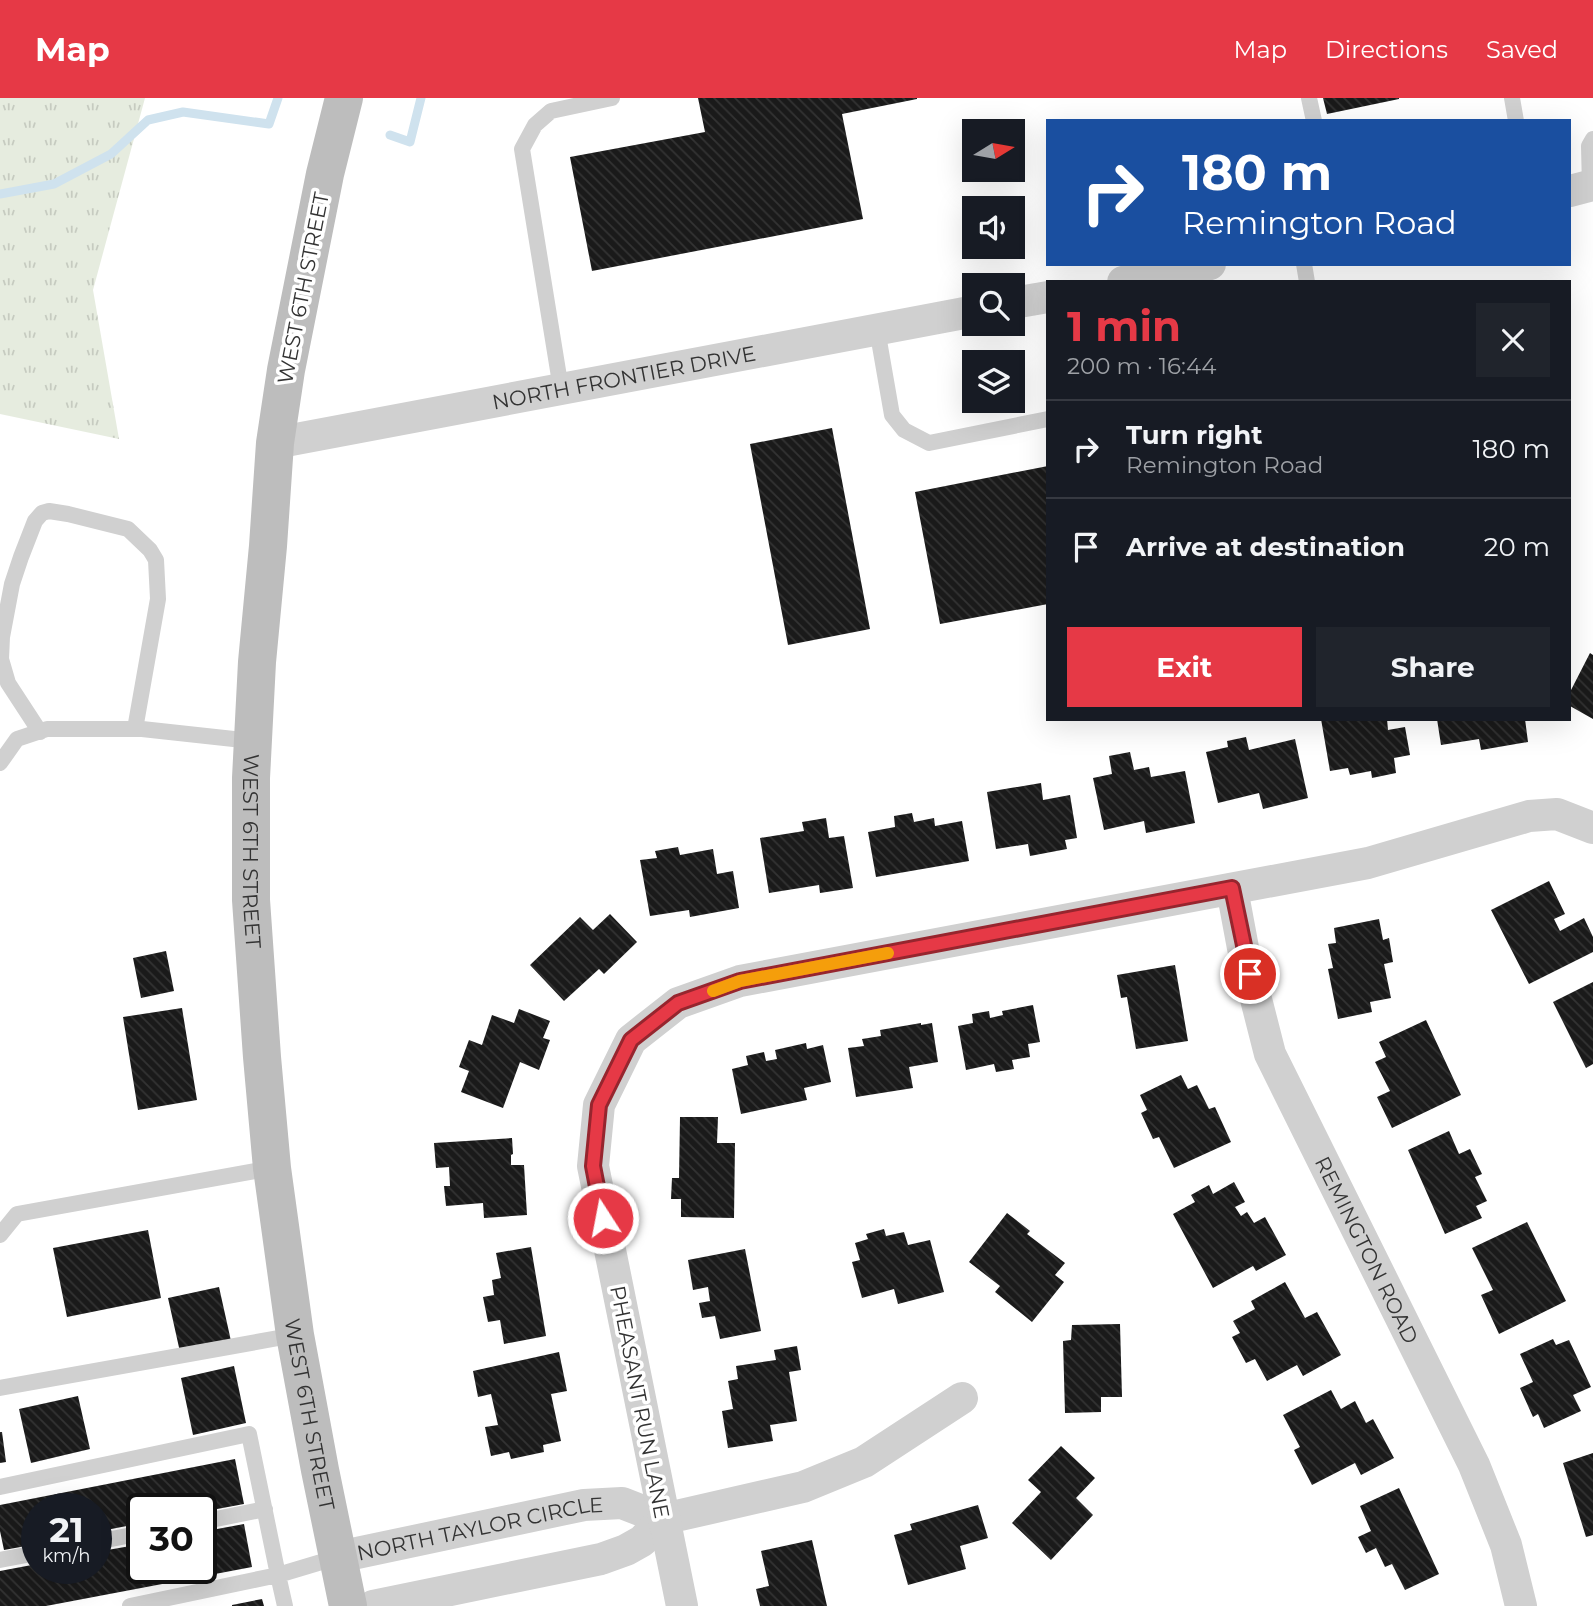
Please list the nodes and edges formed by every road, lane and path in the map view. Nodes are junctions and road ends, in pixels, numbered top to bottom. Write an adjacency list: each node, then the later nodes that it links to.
1 (344, 98): 18 (main road, WEST 6TH STREET)
2 (612, 98): 16 (lane)
3 (1309, 98): 5 (lane)
4 (1512, 98): 6 (lane)
5 (1314, 119)
6 (1516, 119)
7 (1593, 139): 8 (lane)
8 (1584, 187)
9 (1203, 266): 10 (street)
10 (1159, 278): 11 (street)
11 (1141, 280)
12 (1046, 297): 13 (street)
13 (1025, 301)
14 (962, 313): 15 (street, NORTH FRONTIER DRIVE)
15 (877, 329): 16 (street, NORTH FRONTIER DRIVE); 17 (lane)
16 (561, 389): 18 (street, NORTH FRONTIER DRIVE)
17 (1046, 419)
18 (275, 443): 21 (main road, WEST 6TH STREET)
19 (135, 729): 20 (lane); 20 (lane); 21 (lane)
20 (40, 732): 22 (lane)
21 (252, 741): 25 (main road, WEST 6TH STREET)
22 (0, 763)
23 (1593, 828): 24 (street, PHEASANT RUN LANE)
24 (1232, 888): 33 (street, PHEASANT RUN LANE); 43 (street, REMINGTON ROAD)
25 (272, 1168): 26 (lane); 27 (main road, WEST 6TH STREET)
26 (0, 1235)
27 (295, 1335): 28 (lane); 35 (main road, WEST 6TH STREET)
28 (0, 1388)
29 (961, 1398): 33 (street)
30 (0, 1487): 31 (lane)
31 (265, 1509): 32 (lane); 37 (lane)
32 (217, 1518)
33 (663, 1519): 35 (street, NORTH TAYLOR CIRCLE); 41 (street); 42 (street, PHEASANT RUN LANE)
34 (21, 1556): 36 (lane)
35 (338, 1557): 37 (lane); 40 (main road, WEST 6TH STREET)
36 (0, 1560)
37 (278, 1575): 38 (lane); 39 (lane)
38 (130, 1606)
39 (285, 1606)
40 (348, 1606)
41 (373, 1606)
42 (682, 1606)
43 (1521, 1606)

